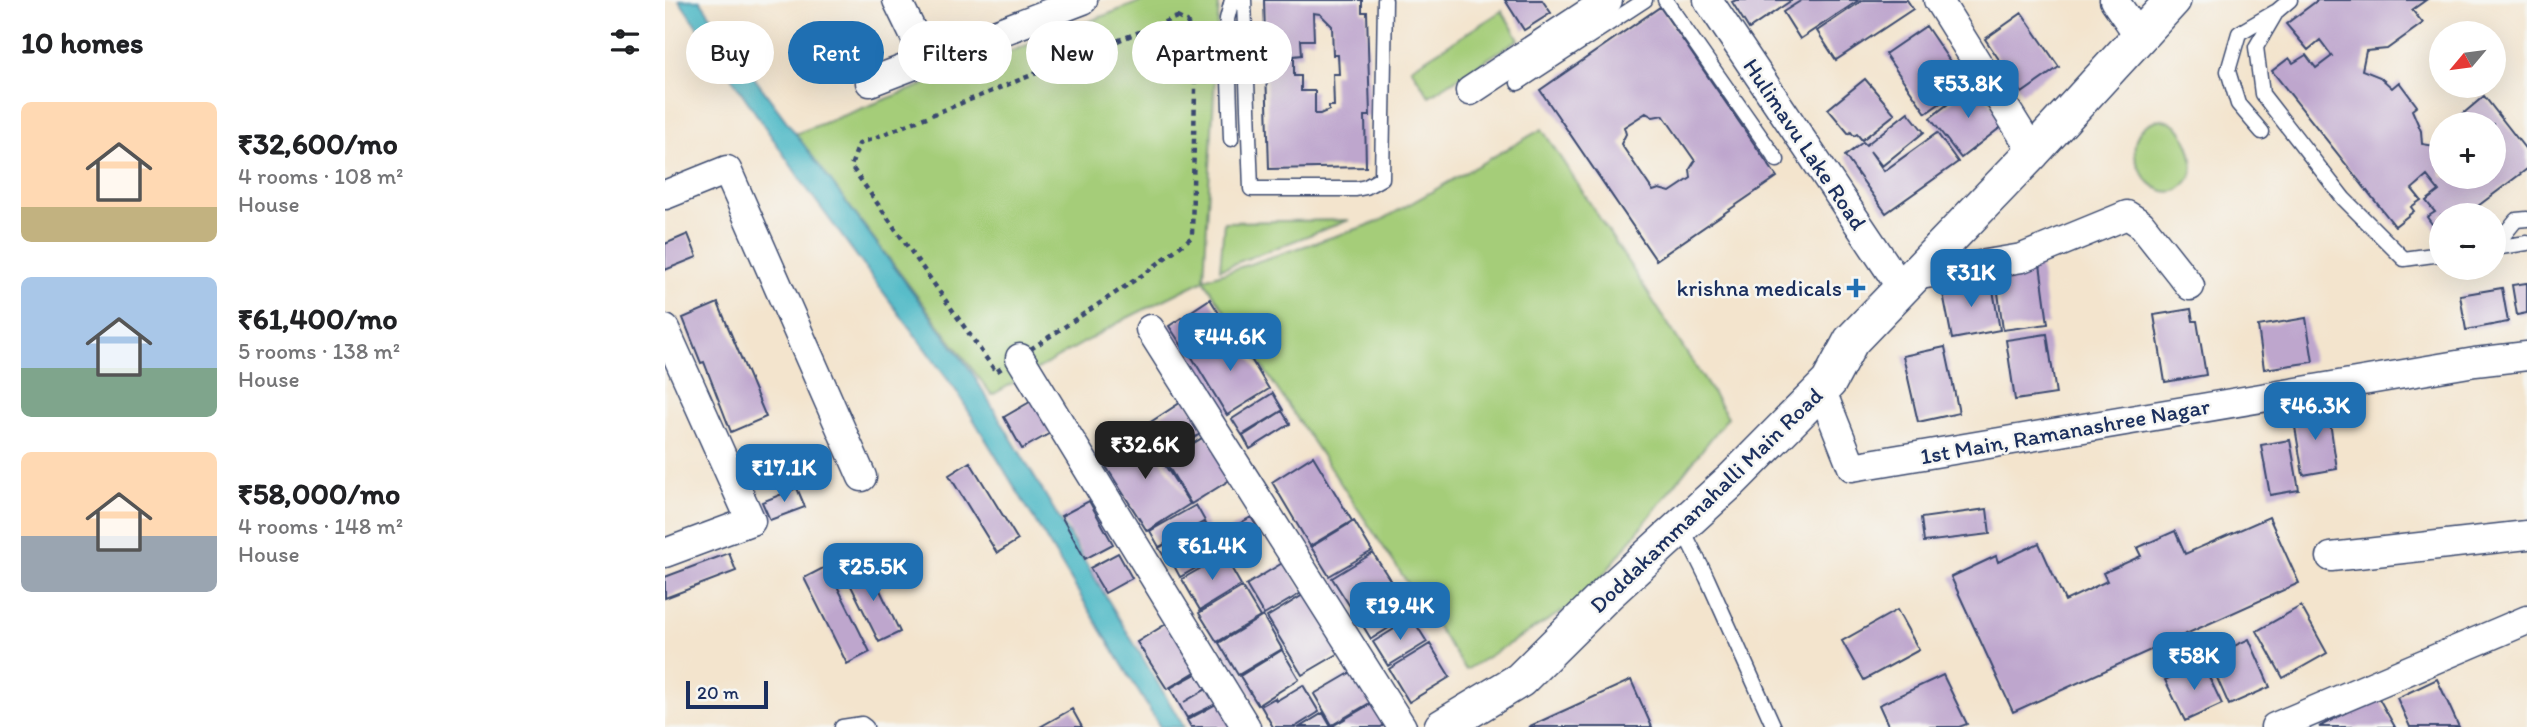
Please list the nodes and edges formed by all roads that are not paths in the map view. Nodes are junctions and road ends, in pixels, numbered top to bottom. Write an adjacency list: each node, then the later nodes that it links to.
1 (897, 0): 16 (street)
2 (1083, 0): 14 (street)
3 (1233, 0): 22 (lane)
4 (1244, 0): 5 (lane)
5 (1385, 0)
6 (1608, 0): 20 (street)
7 (1645, 0): 19 (lane)
8 (1665, 0): 24 (lane)
9 (1708, 0): 31 (street, Hulimavu Lake Road)
10 (1938, 0): 23 (street)
11 (2114, 0): 18 (street)
12 (2173, 0): 18 (street, Doddakammanahalli Main Road)
13 (2290, 0): 15 (lane)
14 (1022, 11): 17 (street)
15 (2277, 11): 21 (lane); 30 (lane)
16 (907, 21)
17 (1002, 21)
18 (2139, 36): 23 (street, Doddakammanahalli Main Road)
19 (1518, 83)
20 (1470, 91)
21 (2262, 132)
22 (1231, 139)
23 (2033, 152): 31 (street, Doddakammanahalli Main Road)
24 (1777, 160)
25 (665, 195): 38 (street)
26 (2527, 219): 27 (lane)
27 (2506, 233)
28 (2527, 243): 29 (lane)
29 (2506, 246)
30 (2429, 256)
31 (1908, 282): 32 (street); 37 (street, Doddakammanahalli Main Road)
32 (2190, 286)
33 (665, 329): 41 (street)
34 (1150, 329): 47 (street)
35 (2527, 356): 37 (street, 1st Main, Ramanashree Nagar)
36 (1020, 358): 46 (street)
37 (1821, 389): 39 (street, Doddakammanahalli Main Road)
38 (862, 477)
39 (1681, 527): 48 (street, Doddakammanahalli Main Road); 49 (lane)
40 (2527, 535): 42 (street)
41 (665, 553)
42 (2331, 557)
43 (2527, 620): 50 (street)
44 (842, 727): 45 (lane)
45 (866, 727)
46 (1246, 727)
47 (1402, 727)
48 (1442, 727)
49 (1774, 727)
50 (2275, 727)

